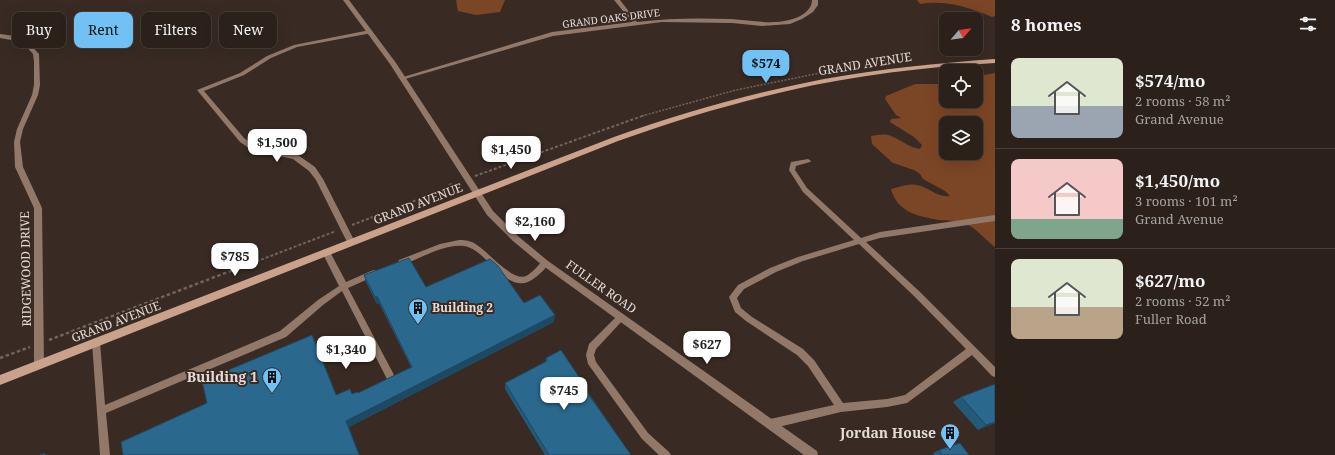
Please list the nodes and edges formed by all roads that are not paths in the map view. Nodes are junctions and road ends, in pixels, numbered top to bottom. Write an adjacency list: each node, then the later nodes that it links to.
1 (346, 0): 5 (street, FULLER ROAD)
2 (617, 0): 4 (street)
3 (815, 0): 4 (street, GRAND OAKS DRIVE)
4 (635, 23): 8 (street, GRAND OAKS DRIVE)
5 (370, 32): 8 (street, FULLER ROAD); 13 (street)
6 (0, 36): 20 (street, RIDGEWOOD DRIVE)
7 (995, 61): 10 (main road, GRAND AVENUE)
8 (403, 78): 10 (street, FULLER ROAD)
9 (808, 161): 12 (lane)
10 (478, 193): 13 (main road, GRAND AVENUE); 15 (street, FULLER ROAD)
11 (995, 218): 12 (lane)
12 (860, 241): 19 (lane); 24 (lane)
13 (351, 242): 14 (main road, GRAND AVENUE)
14 (326, 252): 16 (lane); 18 (main road, GRAND AVENUE)
15 (545, 263): 16 (lane); 17 (street, FULLER ROAD)
16 (344, 286): 22 (lane); 25 (lane)
17 (621, 317): 26 (street, FULLER ROAD); 28 (lane)
18 (96, 342): 20 (main road, GRAND AVENUE); 25 (lane)
19 (972, 350): 21 (lane); 24 (lane)
20 (39, 365): 23 (main road, GRAND AVENUE)
21 (995, 373)
22 (390, 376)
23 (0, 380)
24 (841, 408): 26 (lane)
25 (101, 411): 27 (lane)
26 (770, 424): 29 (street, FULLER ROAD)
27 (105, 455)
28 (666, 455)
29 (813, 455)

